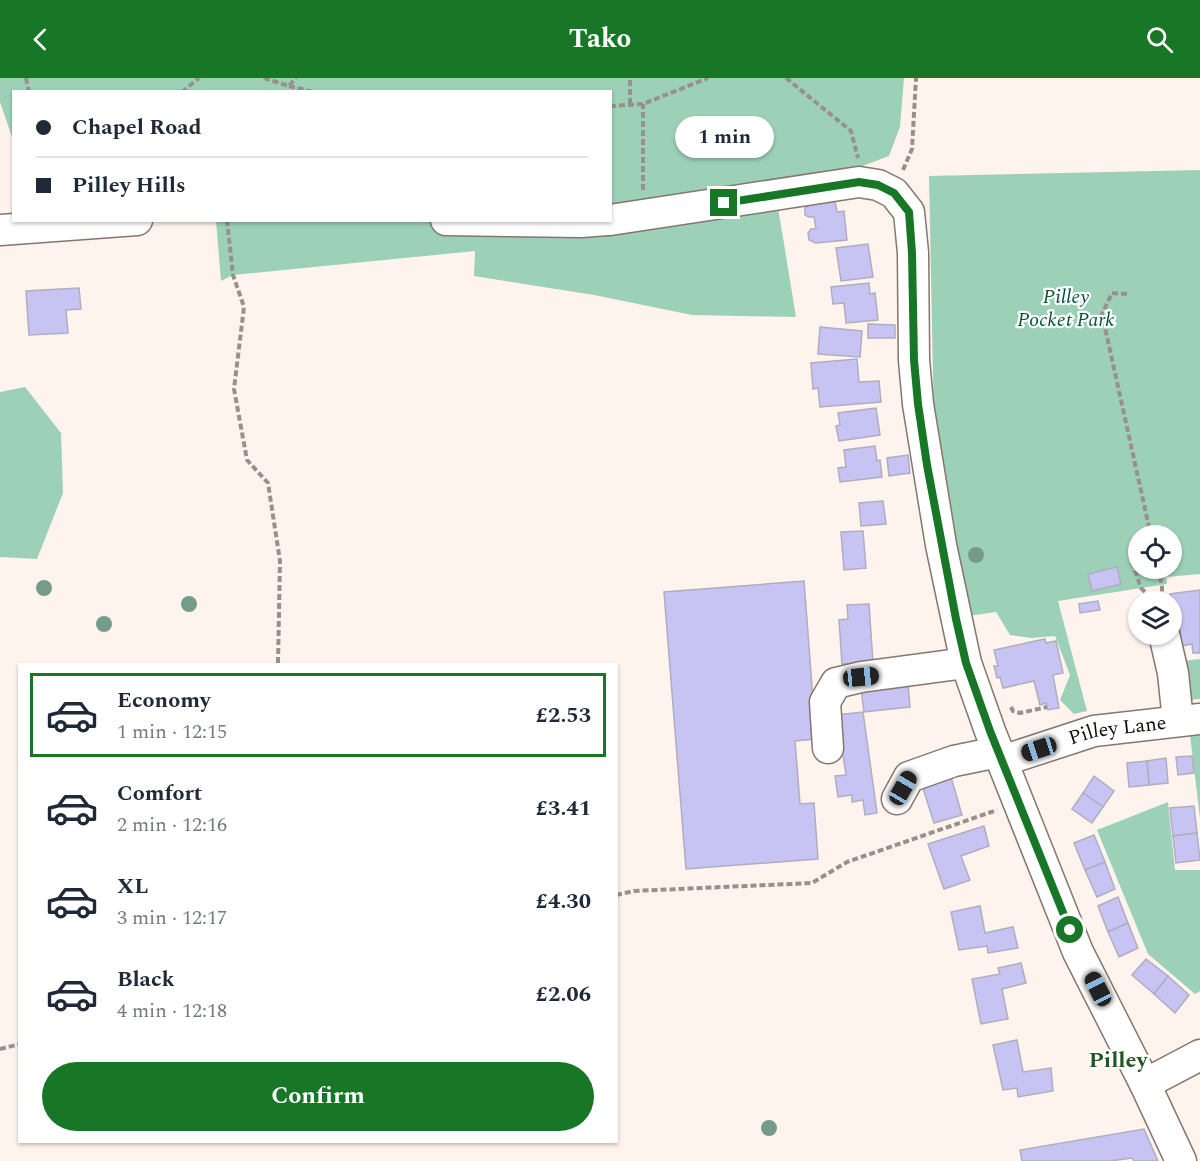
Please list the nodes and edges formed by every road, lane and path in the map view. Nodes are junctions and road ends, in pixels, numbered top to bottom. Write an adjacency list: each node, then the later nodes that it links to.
1 (199, 78): 9 (path)
2 (264, 78): 8 (path)
3 (296, 78): 8 (path)
4 (630, 78): 11 (path)
5 (708, 78): 12 (path)
6 (786, 78): 14 (path)
7 (916, 78): 15 (path)
8 (289, 86): 10 (path)
9 (184, 90)
10 (306, 90)
11 (630, 104): 12 (path); 13 (path)
12 (643, 104): 16 (path)
13 (612, 106)
14 (859, 182): 15 (street); 16 (street)
15 (894, 193): 25 (street)
16 (644, 217): 17 (street)
17 (612, 220)
18 (110, 222): 20 (street)
19 (226, 222): 24 (path)
20 (0, 230)
21 (1127, 294): 22 (path)
22 (1149, 525)
23 (1167, 645): 28 (street)
24 (278, 663)
25 (966, 663): 29 (street); 30 (street)
26 (1008, 702): 27 (path)
27 (1047, 707)
28 (1189, 720): 30 (street, Pilley Lane)
29 (828, 748)
30 (1000, 756): 31 (street, Pilley Lane); 32 (street)
31 (897, 799)
32 (1020, 802): 33 (path); 37 (street)
33 (618, 895)
34 (18, 1044): 35 (path)
35 (0, 1049)
36 (1200, 1055): 37 (street)
37 (1145, 1084): 38 (street)
38 (1181, 1161)

